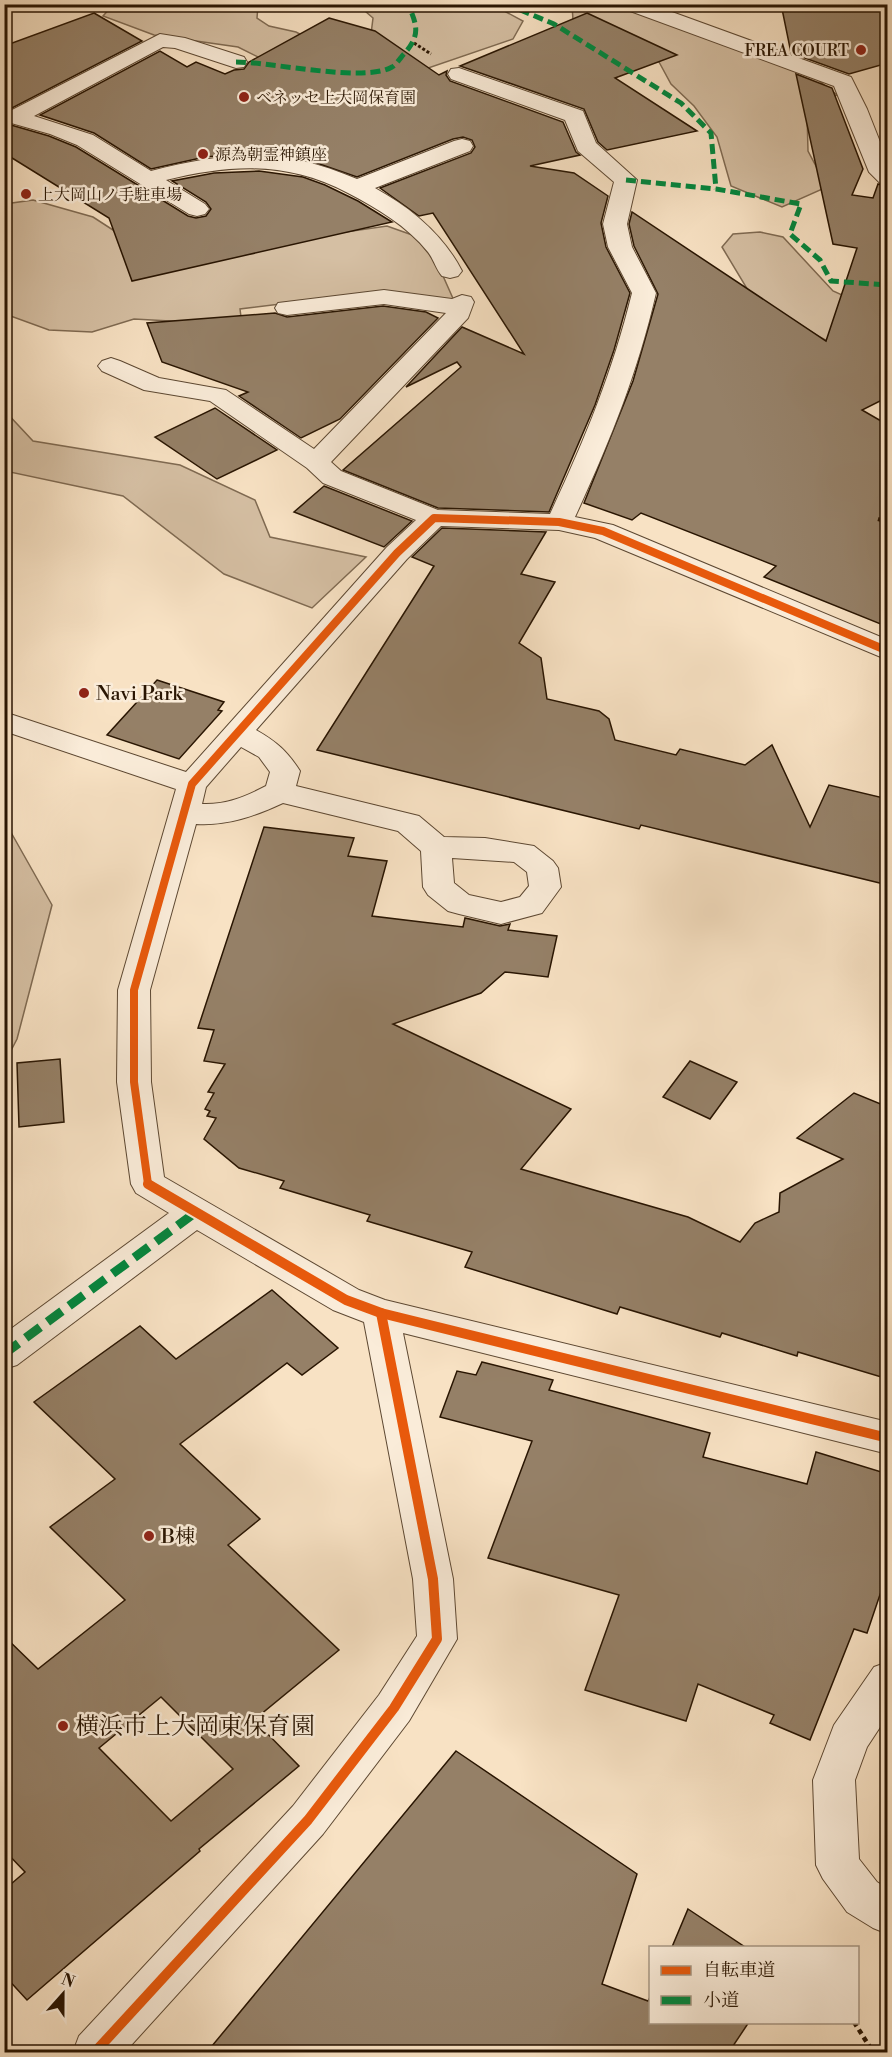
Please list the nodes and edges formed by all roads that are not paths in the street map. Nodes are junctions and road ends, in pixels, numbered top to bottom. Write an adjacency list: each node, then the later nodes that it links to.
1 (629, 4): 7 (street)
2 (236, 62): 4 (street)
3 (459, 74): 15 (street)
4 (10, 116): 6 (street)
5 (462, 146): 8 (street)
6 (149, 178): 8 (street); 9 (street)
7 (888, 178)
8 (355, 188): 10 (street)
9 (197, 208)
10 (450, 271)
11 (287, 308): 13 (street)
12 (111, 366): 13 (street)
13 (316, 462): 14 (street)
14 (434, 518): 15 (street); 18 (street)
15 (560, 522): 16 (street)
16 (888, 651)
17 (4, 721): 20 (street)
18 (238, 732): 19 (street); 20 (street)
19 (280, 792): 20 (street); 21 (street)
20 (188, 799): 22 (street)
21 (436, 847)
22 (196, 1212): 23 (street); 24 (street)
23 (381, 1312): 25 (street); 28 (street)
24 (4, 1354)
25 (888, 1438)
26 (888, 1680): 27 (street)
27 (888, 1913)
28 (95, 2052)

